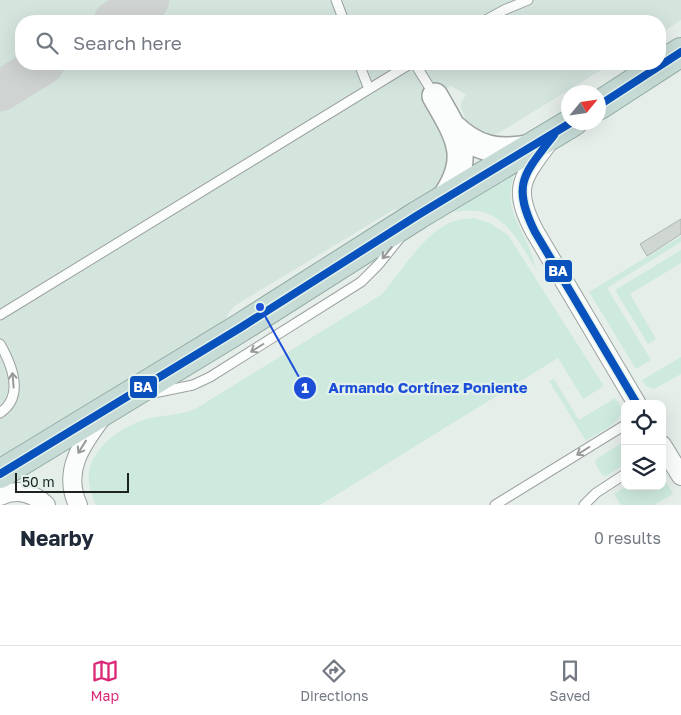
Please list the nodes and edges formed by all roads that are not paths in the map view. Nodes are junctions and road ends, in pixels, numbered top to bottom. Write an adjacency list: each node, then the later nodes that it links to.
1 (336, 0): 3 (lane)
2 (528, 0): 4 (lane)
3 (342, 15)
4 (495, 15)
5 (681, 52): 6 (highway)
6 (666, 62)
7 (361, 70): 11 (lane)
8 (400, 70): 11 (lane)
9 (419, 70): 12 (lane)
10 (653, 70): 13 (highway)
11 (369, 89): 17 (lane)
12 (435, 96): 14 (street)
13 (606, 101)
14 (452, 126): 15 (street); 16 (street)
15 (554, 135): 16 (highway); 19 (street)
16 (443, 200): 20 (highway, one-way to 20)
17 (0, 315)
18 (0, 344): 21 (lane, one-way to 18)
19 (635, 400)
20 (117, 403): 24 (highway); 29 (street, one-way to 29)
21 (0, 413)
22 (621, 427): 30 (lane, one-way to 30)
23 (666, 452): 25 (street)
24 (0, 474)
25 (681, 476)
26 (621, 477): 31 (lane)
27 (0, 496): 28 (street)
28 (46, 505)
29 (78, 505)
30 (495, 505)
31 (584, 505)

